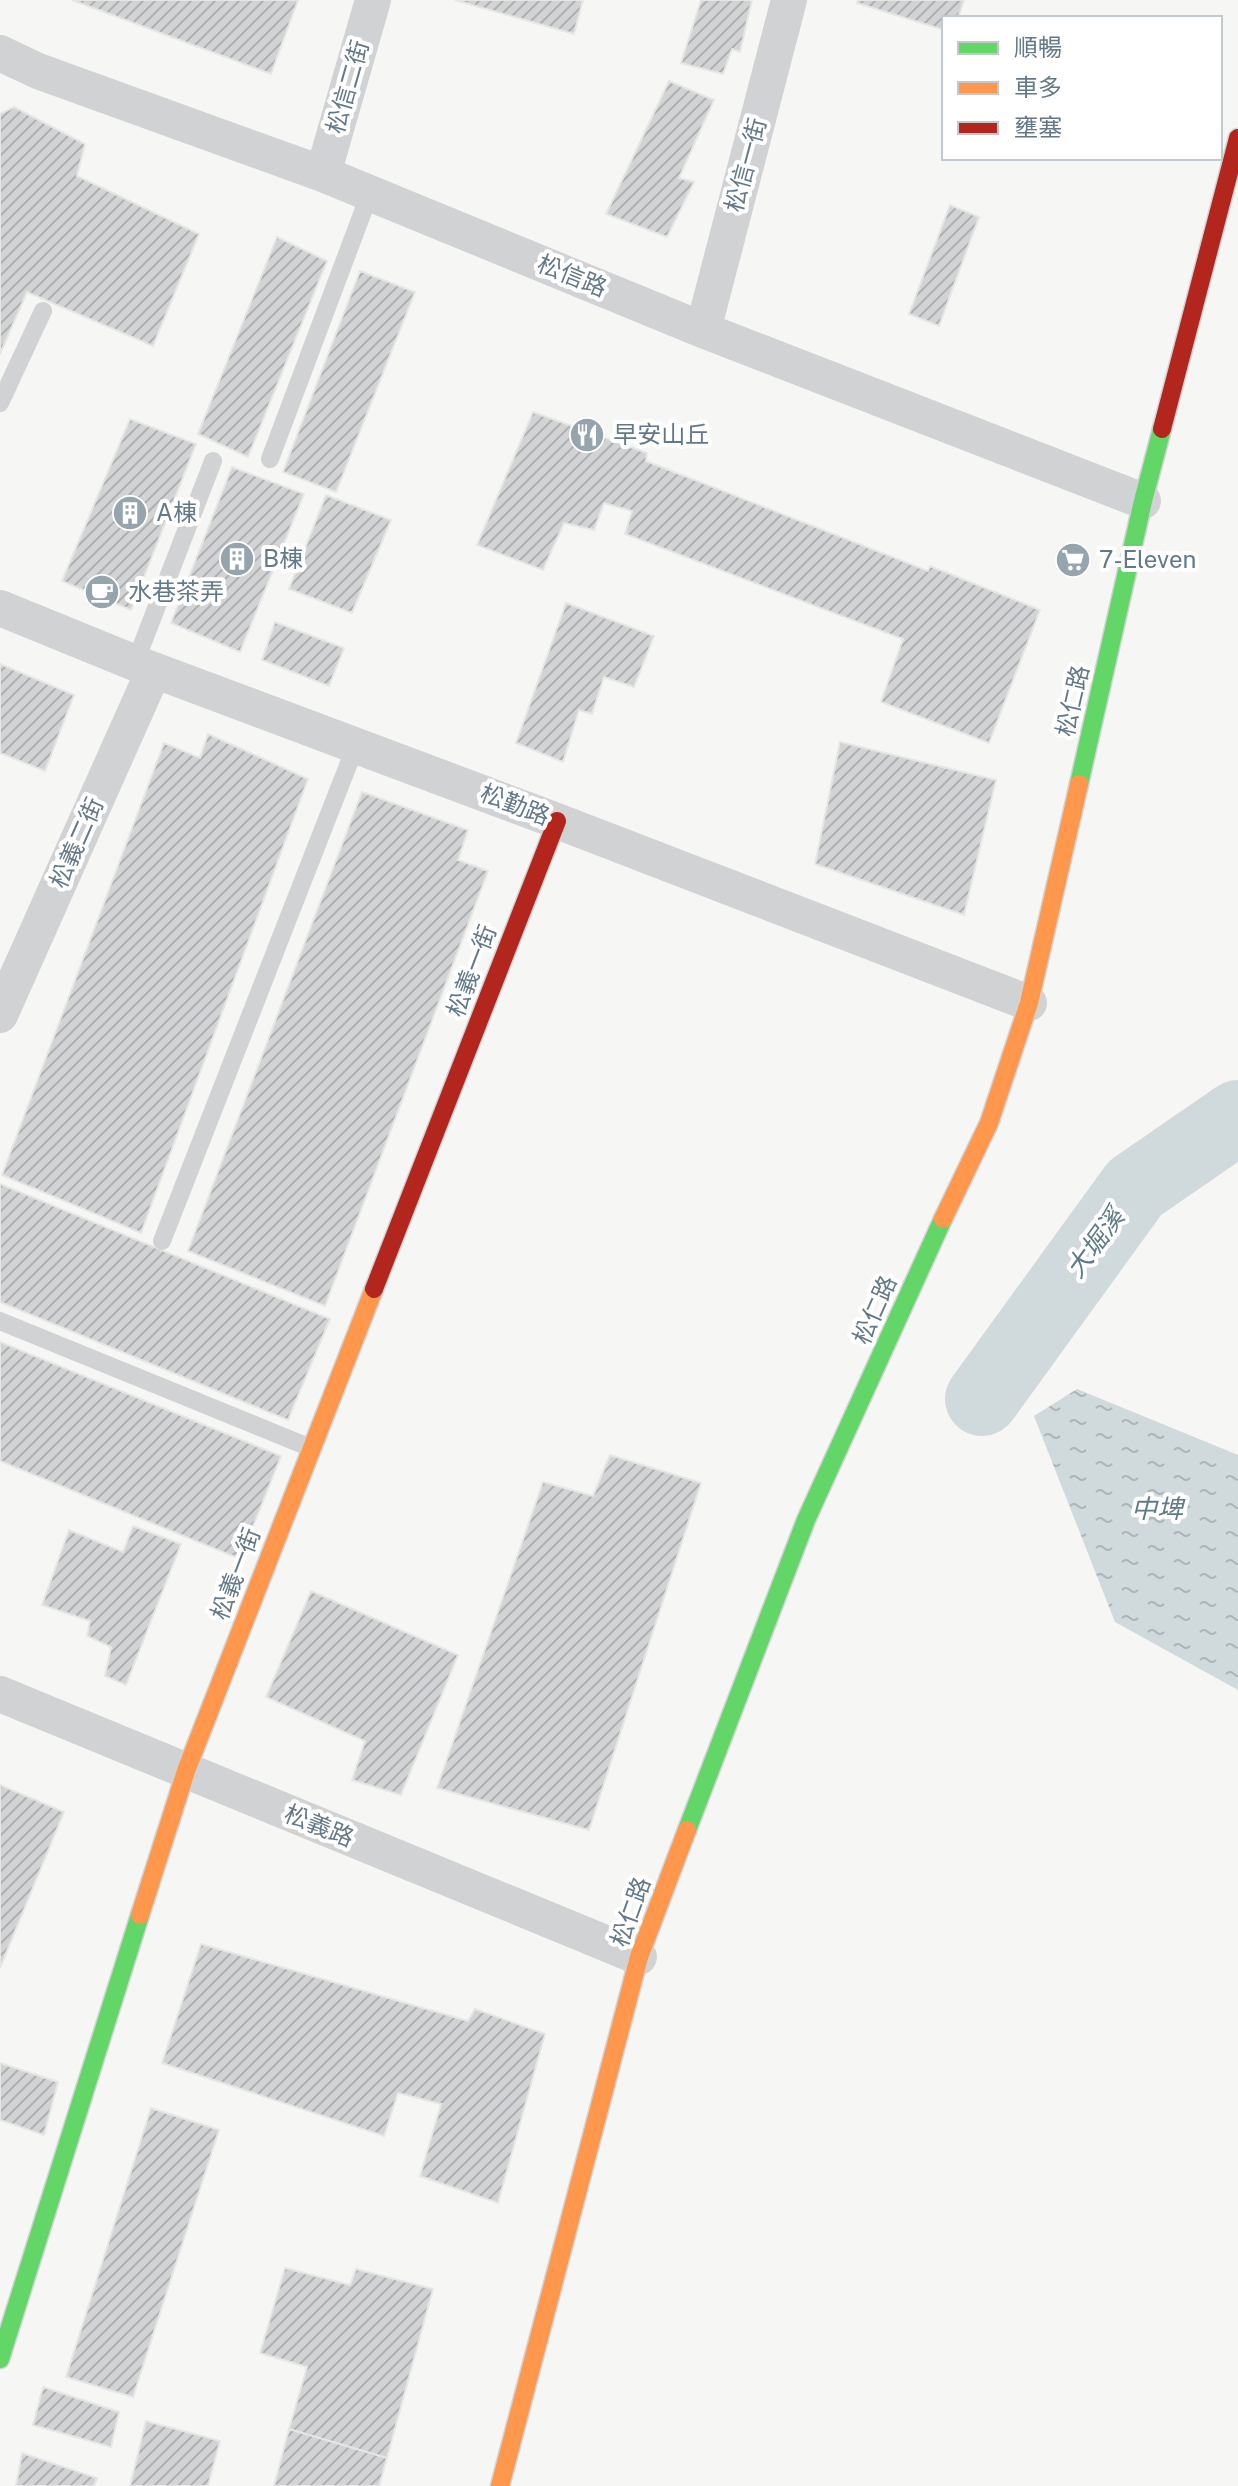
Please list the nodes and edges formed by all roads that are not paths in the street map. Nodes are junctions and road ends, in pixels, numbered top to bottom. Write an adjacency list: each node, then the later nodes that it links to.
1 (373, 0): 5 (street, 松信二街)
2 (789, 0): 8 (street, 松信一街)
3 (0, 53): 5 (street, 松信路)
4 (1238, 138): 12 (street, 松仁路)
5 (323, 174): 6 (street, 松信路)
6 (370, 193): 8 (street, 松信路); 10 (lane)
7 (43, 311): 9 (lane)
8 (703, 330): 12 (street, 松信路)
9 (0, 403)
10 (270, 459)
11 (213, 461): 14 (lane)
12 (1143, 501): 17 (street, 松仁路)
13 (0, 608): 14 (street, 松勤路)
14 (144, 666): 15 (street, 松勤路); 18 (street, 松義二街)
15 (356, 745): 16 (street, 松勤路); 19 (lane)
16 (557, 821): 17 (street, 松勤路); 21 (street, 松義一街)
17 (1029, 1003): 24 (street, 松仁路)
18 (0, 1015)
19 (162, 1241)
20 (0, 1321): 21 (lane)
21 (311, 1448): 23 (street, 松義一街)
22 (0, 1694): 23 (street, 松義路)
23 (186, 1771): 24 (street, 松義路); 25 (street, 松義一街)
24 (639, 1957): 26 (street, 松仁路)
25 (0, 2359)
26 (500, 2486)

